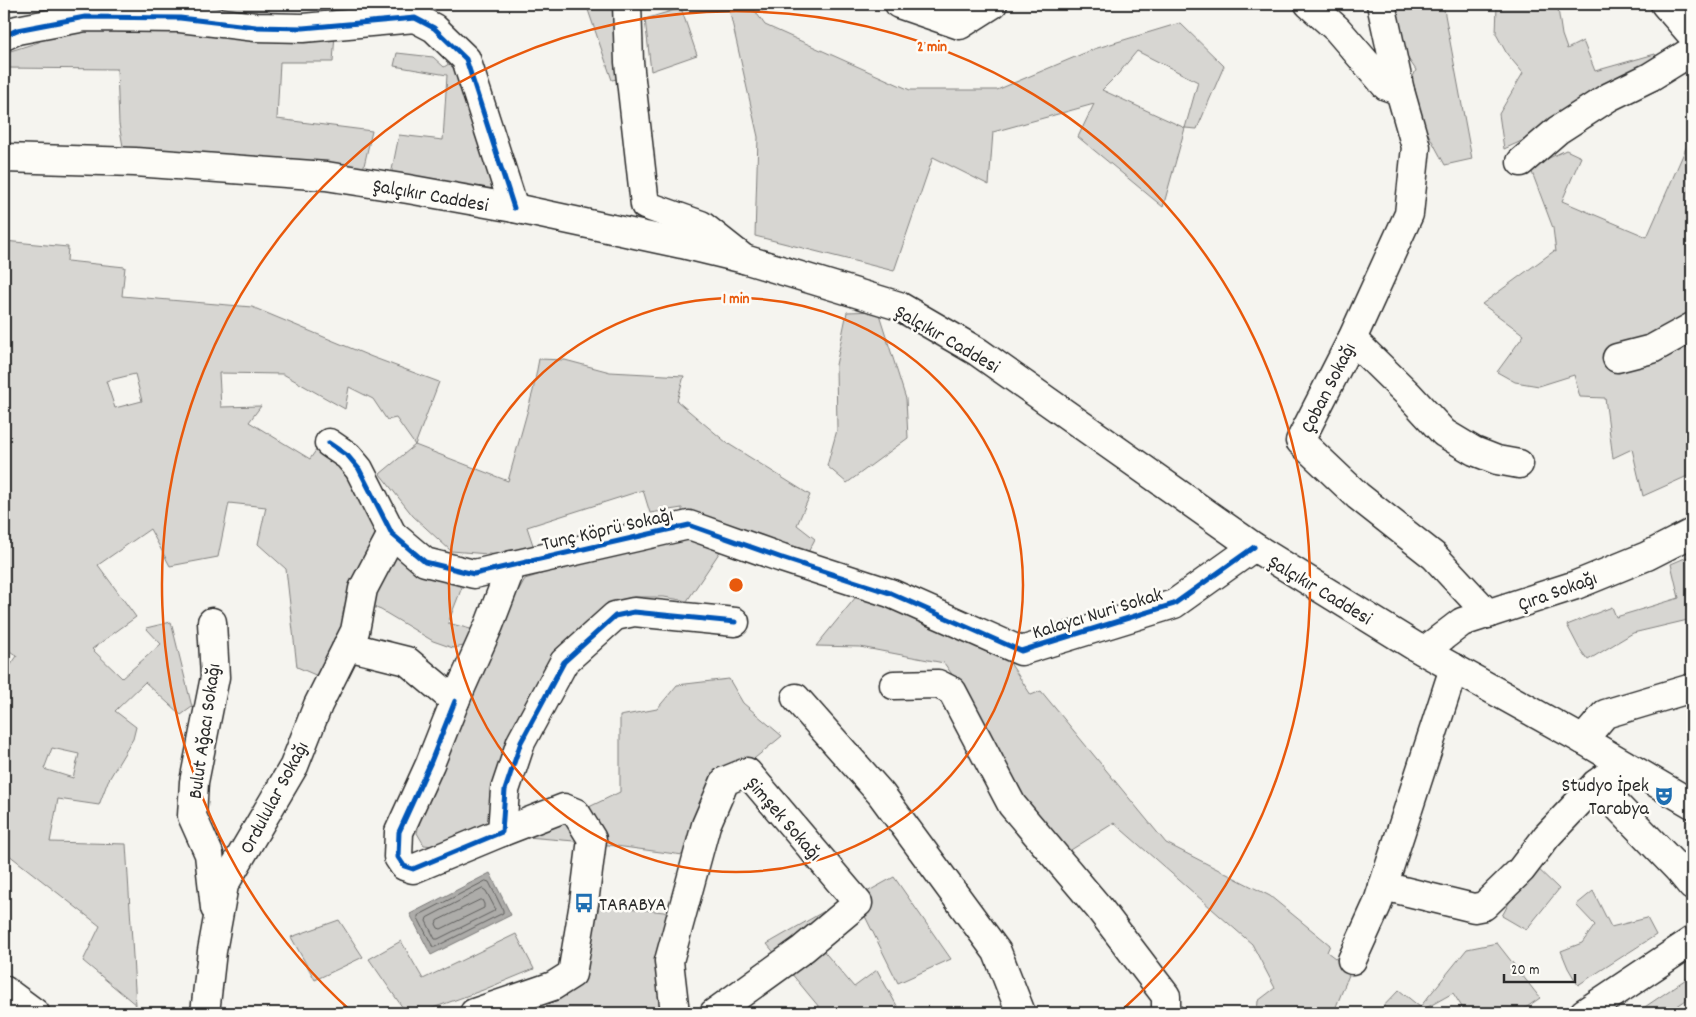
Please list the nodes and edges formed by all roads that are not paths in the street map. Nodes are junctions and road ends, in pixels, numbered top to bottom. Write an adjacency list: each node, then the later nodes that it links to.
1 (40, 4): 8 (street)
2 (626, 4): 15 (street)
3 (899, 4): 4 (street)
4 (993, 4)
5 (1309, 4): 11 (street)
6 (1380, 4): 11 (street, Çoban Sokağı)
7 (1665, 4): 9 (street)
8 (12, 32): 14 (street)
9 (1692, 35)
10 (1692, 51): 13 (street)
11 (1400, 91): 17 (street, Çoban Sokağı)
12 (4, 158): 14 (street, Şalçıkır Caddesi)
13 (1521, 162)
14 (514, 208): 15 (street, Şalçıkır Caddesi)
15 (744, 259): 23 (street, Şalçıkır Caddesi)
16 (1692, 327): 18 (street)
17 (1352, 339): 20 (street); 25 (street, Çoban Sokağı)
18 (1617, 358)
19 (329, 443): 22 (street, Tunç Köprü Sokağı)
20 (1519, 464)
21 (1692, 533): 25 (street, Çıra Sokağı)
22 (392, 534): 24 (street, Tunç Köprü Sokağı); 28 (street, Ordulular Sokağı)
23 (1254, 547): 29 (street, Kalaycı Nuri Sokak); 30 (street, Şalçıkır Caddesi)
24 (512, 565): 29 (street, Tunç Köprü Sokağı); 35 (street)
25 (1488, 614): 30 (street, Çıra Sokağı)
26 (212, 622): 43 (street, Bulut Ağacı Sokağı)
27 (735, 622): 40 (street)
28 (347, 646): 35 (street); 43 (street, Ordulular Sokağı)
29 (1021, 651)
30 (1424, 651): 31 (street, Şalçıkır Caddesi)
31 (1454, 668): 36 (street, Şalçıkır Caddesi); 41 (street)
32 (894, 685): 53 (street)
33 (1692, 688): 36 (street)
34 (796, 698): 52 (street)
35 (455, 700): 40 (street)
36 (1583, 740): 37 (street, Şalçıkır Caddesi)
37 (1623, 764): 38 (street); 39 (street, Şalçıkır Caddesi)
38 (1596, 784): 41 (street); 42 (street)
39 (1692, 804)
40 (502, 832): 49 (street)
41 (1383, 886): 45 (street)
42 (1692, 886)
43 (216, 927): 48 (street, Ordulular Sokağı)
44 (1692, 941): 54 (street)
45 (1352, 960)
46 (4, 990): 47 (street)
47 (35, 1013)
48 (205, 1013)
49 (474, 1013)
50 (675, 1013): 51 (street, Şimşek Sokağı)
51 (714, 1013)
52 (1021, 1013)
53 (1166, 1013)
54 (1584, 1013)

